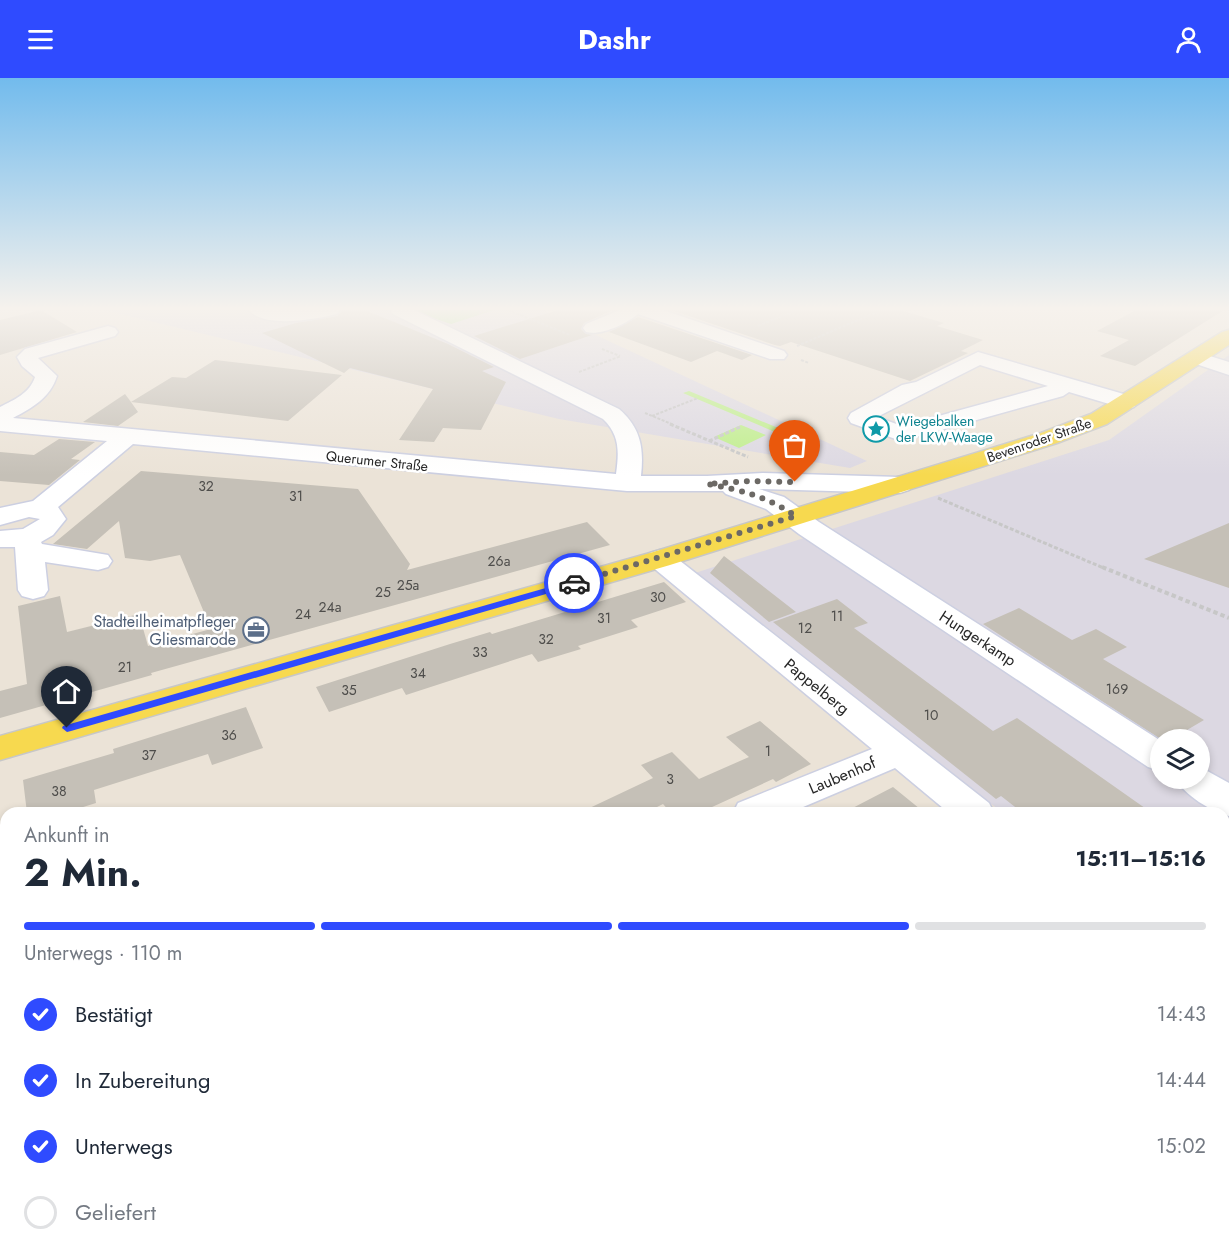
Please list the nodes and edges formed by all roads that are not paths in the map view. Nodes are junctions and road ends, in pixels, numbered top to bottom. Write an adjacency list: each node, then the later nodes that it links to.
1 (33, 365): 8 (street)
2 (511, 365): 12 (street)
3 (965, 365): 6 (street)
4 (1002, 365): 6 (street)
5 (1186, 365): 7 (main road, Bevenroder Straße)
6 (1066, 384): 7 (street)
7 (1125, 402): 14 (main road, Bevenroder Straße)
8 (0, 416)
9 (0, 424): 10 (street, Querumer Straße)
10 (128, 436): 12 (street, Querumer Straße); 15 (street)
11 (758, 470): 13 (street, Querumer Straße); 14 (street, Querumer Straße); 16 (street, Querumer Straße)
12 (627, 483): 13 (street, Querumer Straße)
13 (707, 484): 16 (street, Querumer Straße)
14 (900, 485): 16 (main road, Bevenroder Straße)
15 (39, 509): 17 (street); 18 (street)
16 (807, 513): 19 (main road, Bevenroder Straße); 23 (street, Hungerkamp)
17 (0, 516)
18 (18, 542): 20 (street); 21 (street)
19 (660, 559): 22 (main road, Bevenroder Straße); 24 (street, Pappelberg)
20 (98, 561)
21 (33, 590)
22 (0, 748)
23 (1150, 751)
24 (898, 752): 27 (street, Laubenhof); 28 (street, Pappelberg)
25 (1210, 789): 26 (street)
26 (1229, 802)
27 (766, 807)
28 (967, 807)

